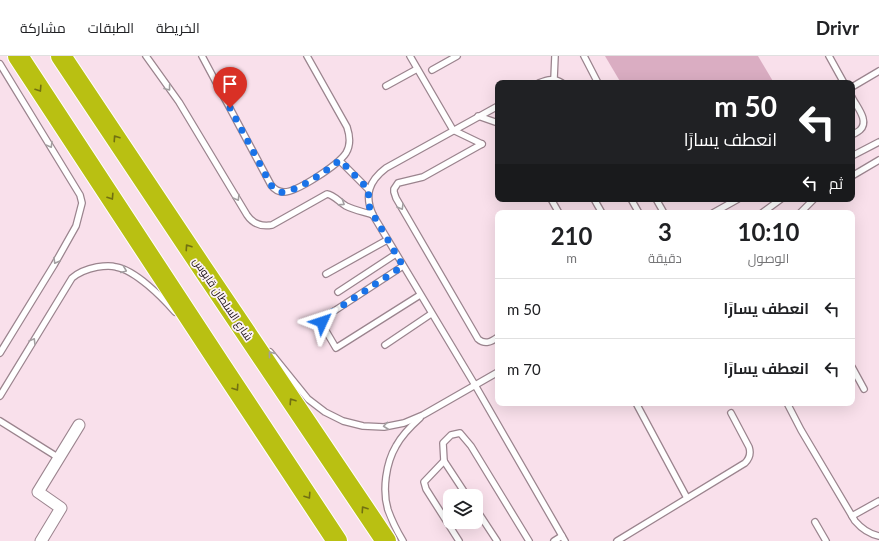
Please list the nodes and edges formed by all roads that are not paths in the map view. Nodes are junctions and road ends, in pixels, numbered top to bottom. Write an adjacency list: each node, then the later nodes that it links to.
1 (18, 56): 55 (highway, one-way to 55)
2 (61, 56): 43 (highway, شارع السلطان قابوس, one-way to 2)
3 (146, 56): 39 (lane, one-way to 39)
4 (202, 56): 29 (lane)
5 (307, 56): 29 (lane)
6 (410, 56): 12 (lane)
7 (457, 56): 13 (lane)
8 (554, 56): 15 (lane)
9 (584, 56): 17 (lane)
10 (829, 56): 18 (lane)
11 (0, 64): 54 (lane, one-way to 54)
12 (417, 69): 20 (lane); 25 (lane)
13 (432, 70)
14 (879, 71): 19 (lane)
15 (554, 79): 16 (lane)
16 (546, 80)
17 (596, 80)
18 (842, 80)
19 (855, 85)
20 (386, 86)
21 (855, 104): 26 (lane)
22 (495, 108): 23 (lane)
23 (478, 116): 24 (lane); 25 (lane)
24 (495, 122)
25 (453, 130): 32 (lane); 51 (lane, one-way to 51)
26 (855, 132)
27 (879, 142): 28 (lane)
28 (855, 154)
29 (340, 160): 32 (lane)
30 (879, 160): 31 (lane)
31 (855, 174)
32 (369, 190): 39 (lane)
33 (733, 202): 36 (lane)
34 (777, 202): 37 (lane)
35 (811, 202): 38 (lane)
36 (718, 210)
37 (766, 210)
38 (803, 210)
39 (373, 215): 40 (lane)
40 (387, 240): 41 (lane); 44 (lane)
41 (396, 254): 42 (lane); 45 (lane)
42 (403, 266): 46 (lane); 46 (lane)
43 (203, 269): 49 (lane); 79 (highway, شارع السلطان قابوس, one-way to 43)
44 (326, 274)
45 (338, 292)
46 (420, 295): 47 (lane)
47 (432, 314): 52 (lane); 58 (lane)
48 (180, 318): 60 (lane, one-way to 48)
49 (248, 325)
50 (190, 330): 55 (lane)
51 (495, 339)
52 (385, 345)
53 (268, 350): 64 (lane, one-way to 53)
54 (0, 353)
55 (220, 364): 78 (highway, one-way to 78)
56 (855, 373): 59 (lane)
57 (495, 374): 58 (lane)
58 (474, 385): 64 (lane); 76 (lane)
59 (864, 389)
60 (0, 396)
61 (638, 406): 70 (lane)
62 (789, 406): 72 (lane)
63 (731, 413): 70 (lane)
64 (423, 415): 80 (lane)
65 (0, 422): 67 (lane)
66 (79, 425): 67 (street)
67 (59, 458): 77 (street)
68 (444, 461): 69 (lane); 81 (lane); 83 (lane)
69 (463, 489)
70 (687, 498): 85 (lane)
71 (879, 501): 72 (lane)
72 (852, 516): 75 (lane)
73 (483, 520): 82 (lane)
74 (815, 522): 86 (lane)
75 (879, 536)
76 (563, 538): 84 (lane)
77 (41, 541)
78 (337, 541)
79 (386, 541)
80 (402, 541)
81 (459, 541)
82 (497, 541)
83 (529, 541)
84 (554, 541)
85 (617, 541)
86 (826, 541)

